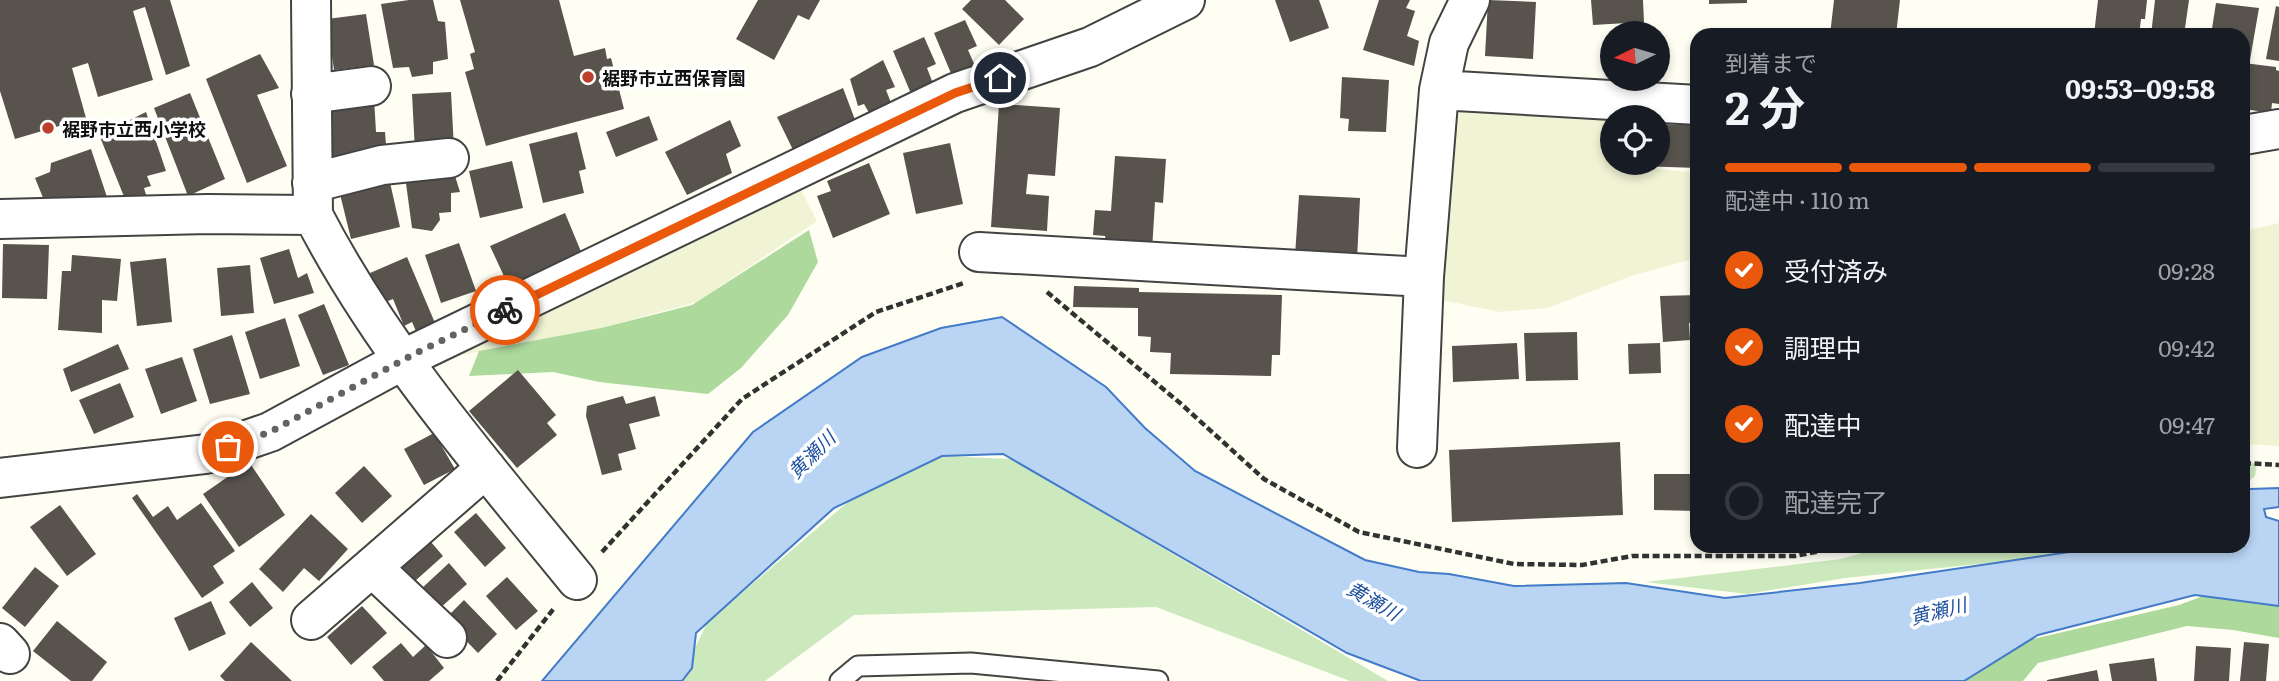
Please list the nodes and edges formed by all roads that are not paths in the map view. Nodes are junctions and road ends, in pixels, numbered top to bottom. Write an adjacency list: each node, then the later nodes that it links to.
1 (1185, 0): 15 (street)
2 (1470, 0): 5 (street)
3 (317, 1): 6 (street)
4 (371, 86): 6 (street)
5 (1439, 90): 7 (street); 14 (street)
6 (311, 94): 11 (street)
7 (1690, 106)
8 (2279, 129): 9 (street)
9 (2250, 134)
10 (449, 158): 11 (street)
11 (313, 199): 12 (street); 15 (street)
12 (0, 219)
13 (975, 266): 14 (street)
14 (1424, 277): 16 (street)
15 (402, 362): 17 (street); 18 (street)
16 (1417, 448)
17 (486, 468): 19 (street); 20 (street)
18 (0, 478)
19 (373, 567): 21 (street); 22 (street)
20 (577, 579)
21 (311, 620)
22 (447, 638)
23 (840, 681): 24 (lane)
24 (1158, 681)

